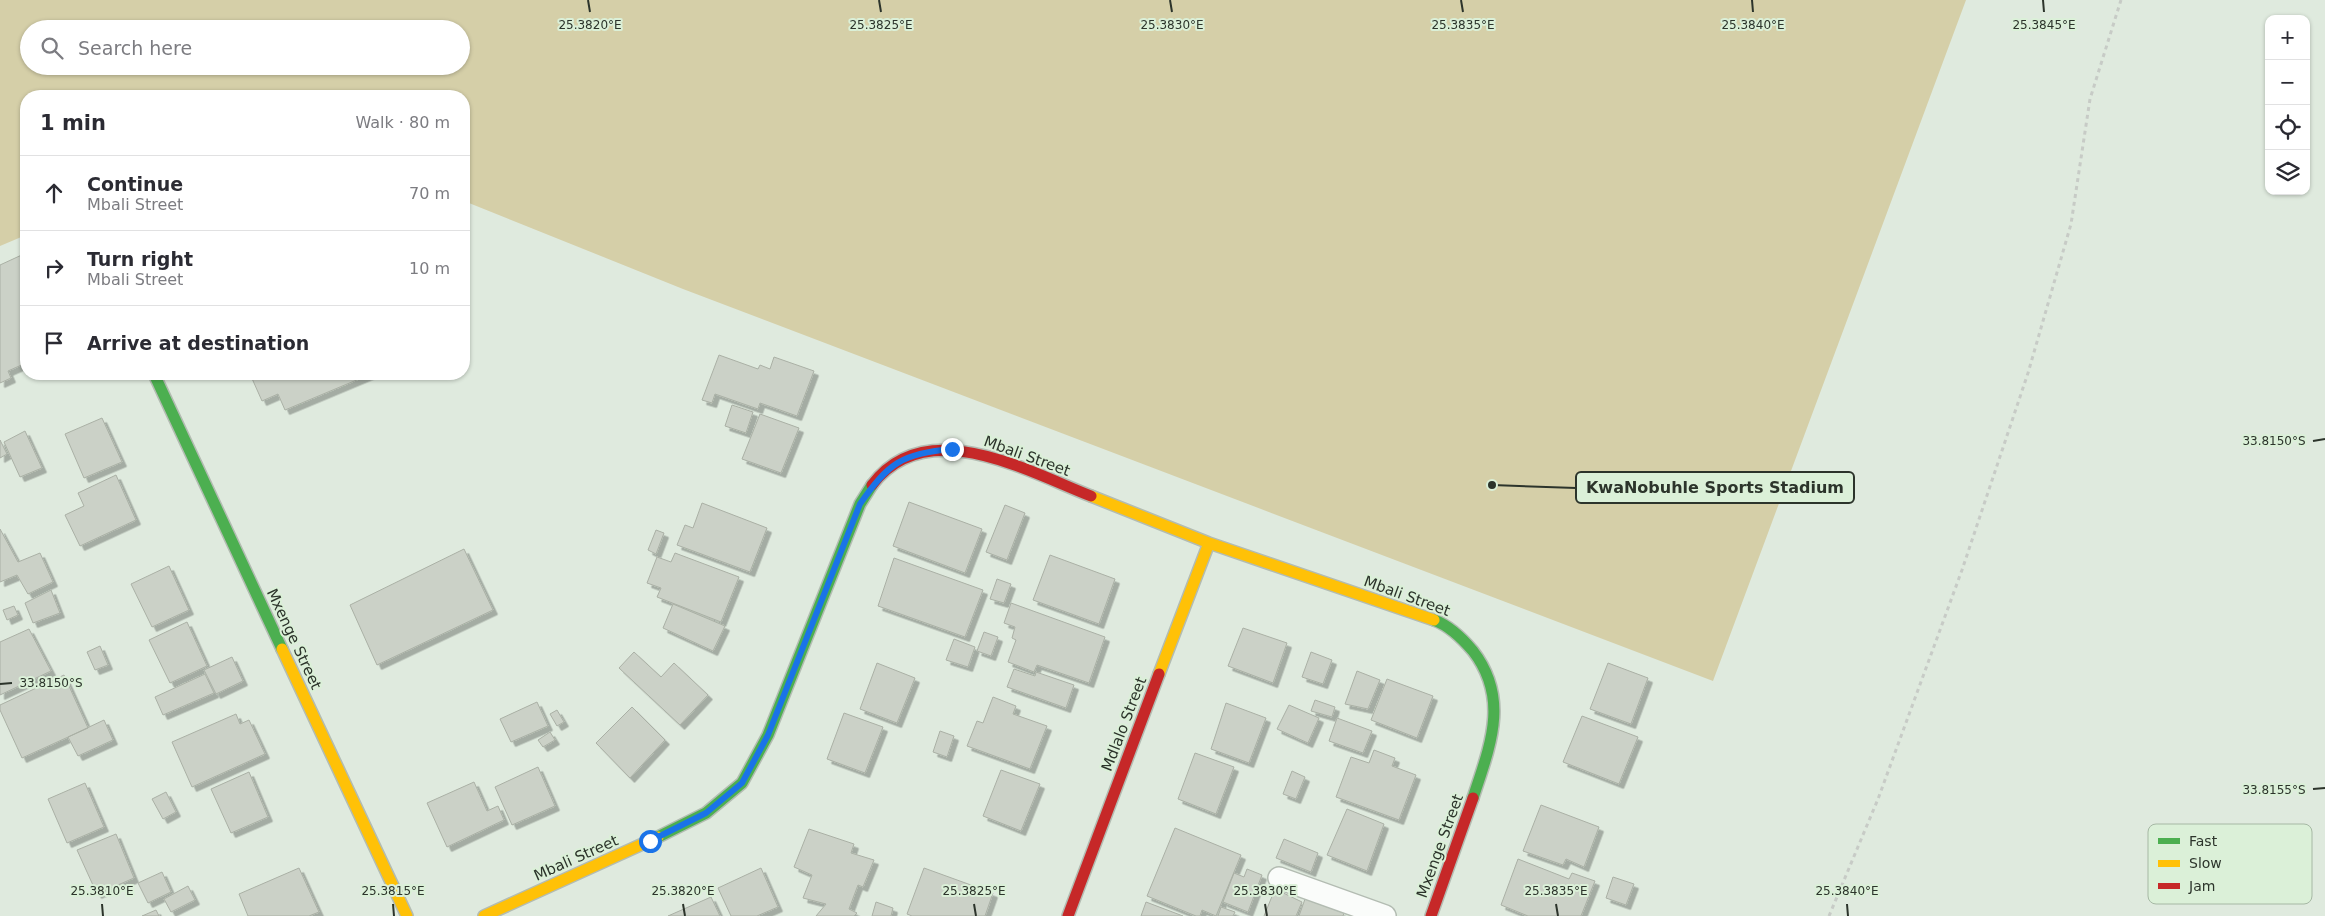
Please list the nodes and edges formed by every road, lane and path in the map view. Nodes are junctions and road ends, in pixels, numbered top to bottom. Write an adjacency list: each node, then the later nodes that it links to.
1 (2121, 0): 11 (path)
2 (157, 380): 6 (street, Mxenge Street)
3 (1209, 543): 4 (street, Mbali Street); 7 (street, Mbali Street); 8 (street, Mdlalo Street)
4 (1477, 786): 10 (street, Mxenge Street)
5 (1279, 878): 9 (lane)
6 (408, 916)
7 (484, 916)
8 (1068, 916)
9 (1385, 916)
10 (1431, 916)
11 (1829, 916)

